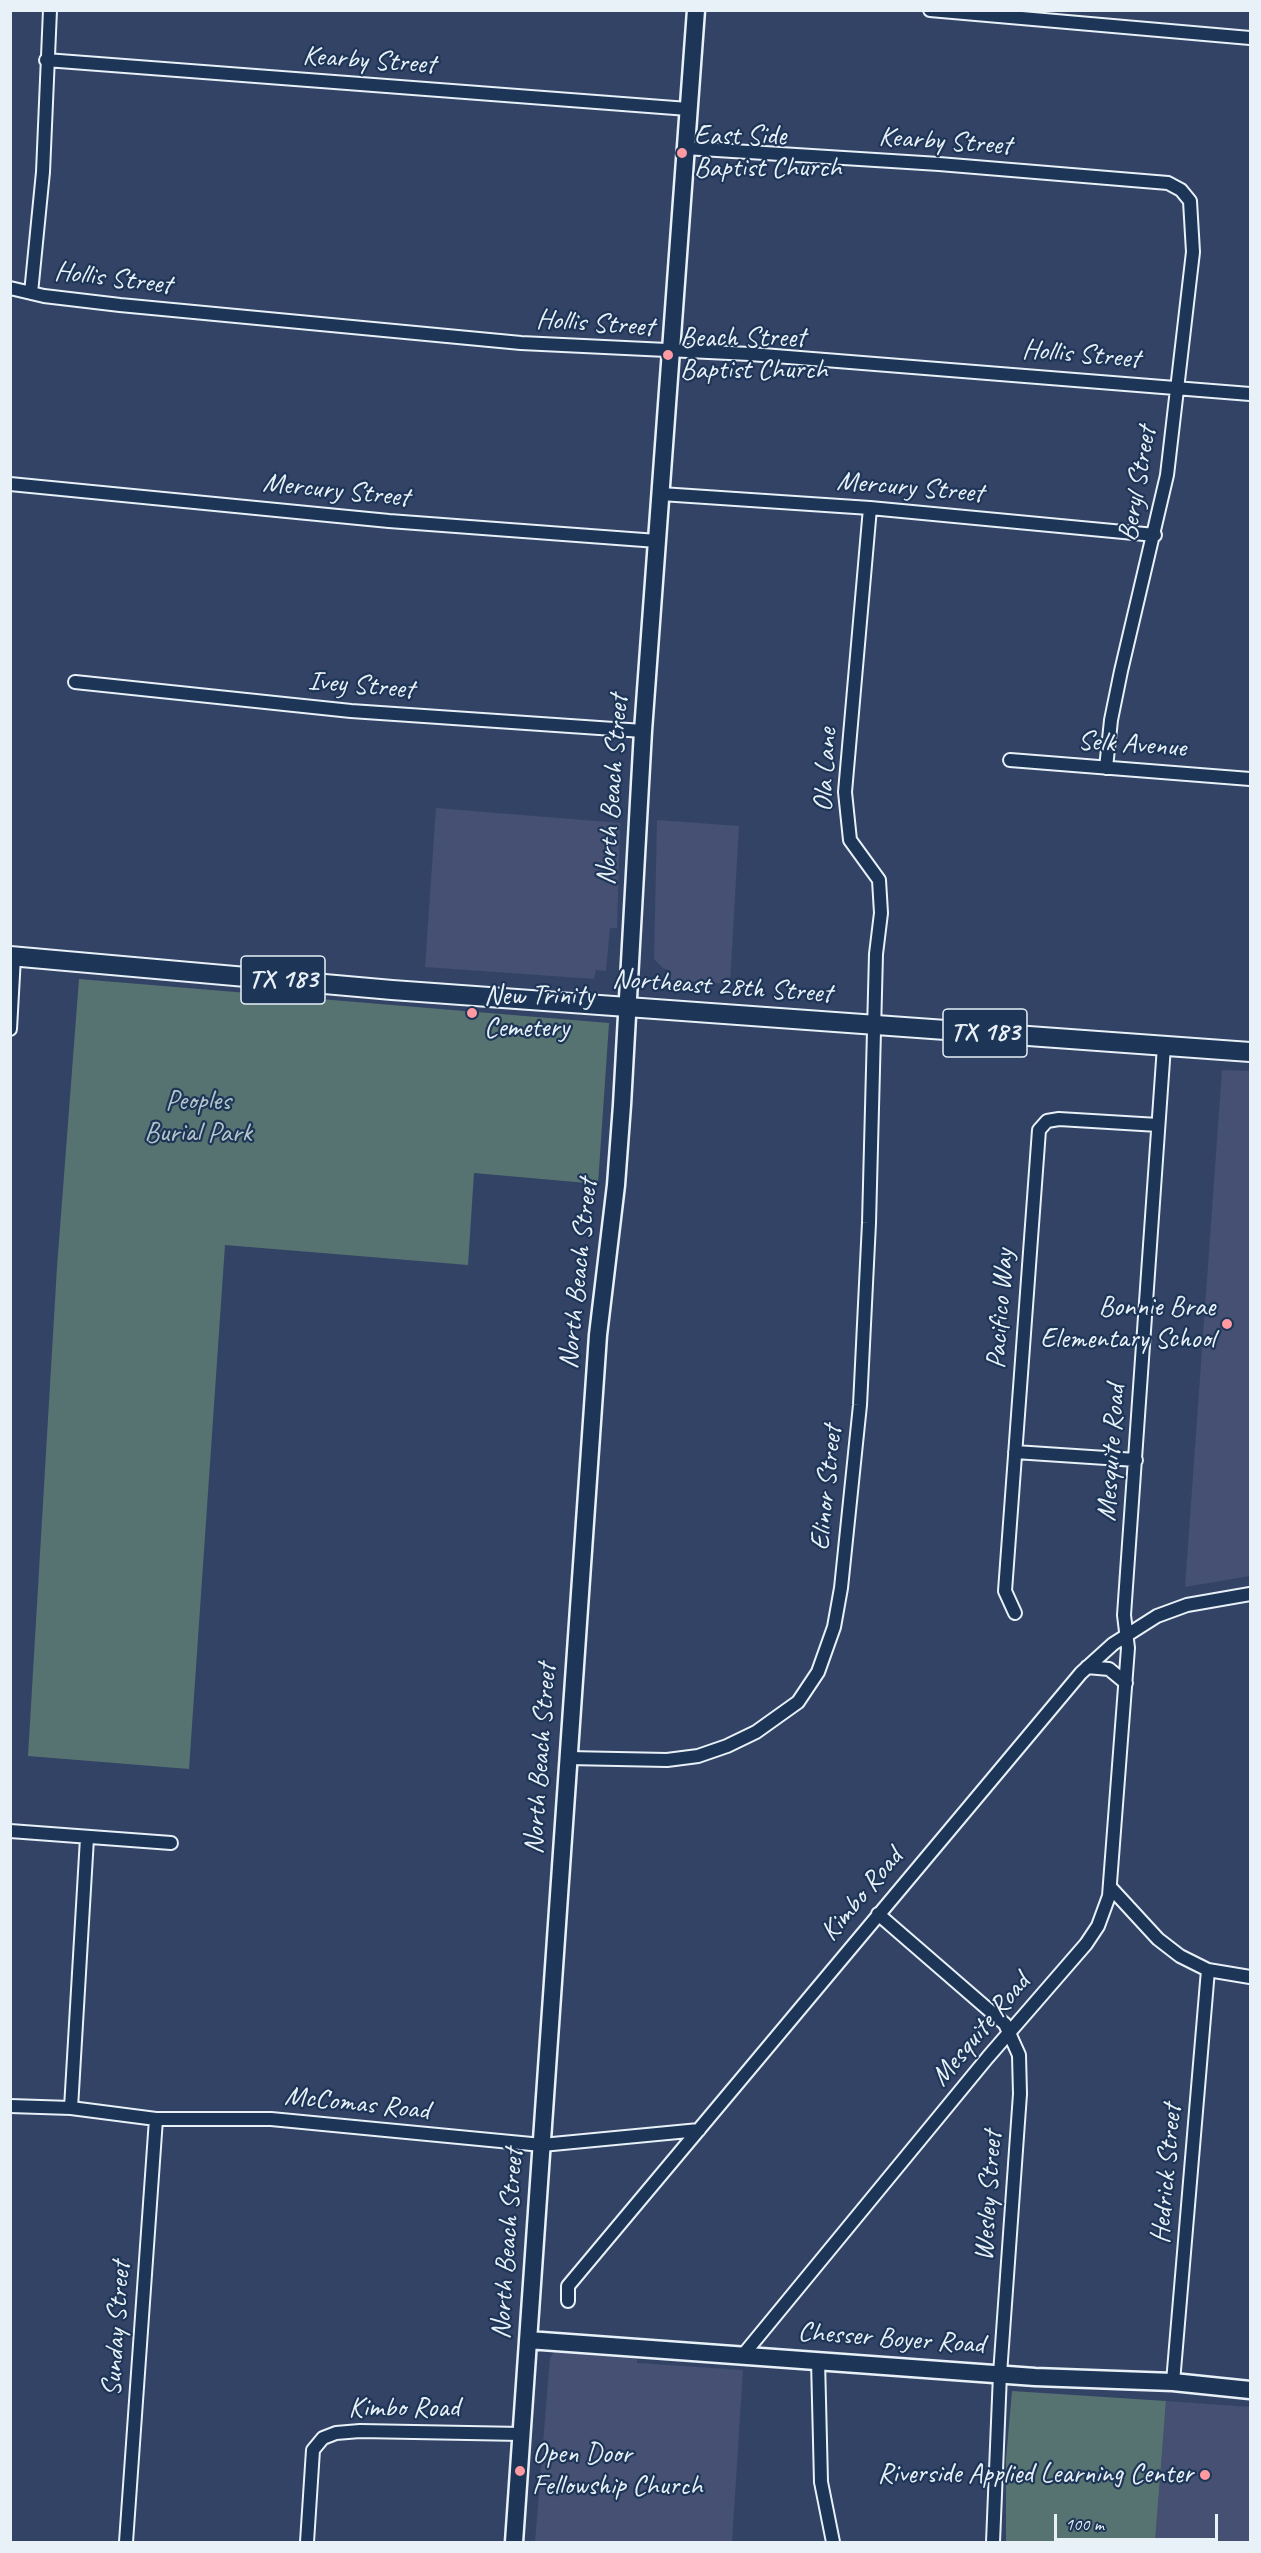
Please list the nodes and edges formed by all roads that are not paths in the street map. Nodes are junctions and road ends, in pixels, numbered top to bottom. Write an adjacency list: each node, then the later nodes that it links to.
1 (50, 10): 5 (street)
2 (696, 10): 6 (main road, North Beach Street)
3 (930, 10): 4 (street)
4 (1251, 38)
5 (46, 60): 6 (street, Kearby Street); 10 (street)
6 (688, 109): 7 (main road, North Beach Street)
7 (685, 148): 8 (street, Kearby Street); 11 (main road, North Beach Street)
8 (1191, 205): 12 (street, Beryl Street)
9 (10, 288): 10 (street, Hollis Street)
10 (31, 293): 11 (street, Hollis Street)
11 (670, 352): 12 (street, Hollis Street); 15 (main road, North Beach Street)
12 (1179, 388): 13 (street, Hollis Street); 17 (street, Beryl Street)
13 (1251, 394)
14 (10, 484): 18 (street, Mercury Street)
15 (661, 494): 16 (street, Mercury Street); 18 (main road, North Beach Street)
16 (870, 508): 17 (street, Mercury Street); 26 (street, Ola Lane)
17 (1155, 535): 22 (street, Beryl Street)
18 (657, 542): 20 (main road, North Beach Street)
19 (75, 682): 20 (street, Ivey Street)
20 (643, 731): 25 (main road, North Beach Street)
21 (1010, 760): 22 (street, Selk Avenue)
22 (1106, 768): 23 (street, Selk Avenue)
23 (1251, 778)
24 (12, 957): 25 (main road, Northeast 28th Street / TX 183); 27 (street)
25 (628, 1007): 26 (main road, Northeast 28th Street / TX 183); 38 (main road, North Beach Street)
26 (876, 1025): 28 (main road, Northeast 28th Street / TX 183); 38 (street, Elinor Street)
27 (10, 1029)
28 (1164, 1046): 29 (main road, Northeast 28th Street / TX 183); 30 (street, Mesquite Road)
29 (1251, 1052)
30 (1158, 1125): 31 (street, Pacifico Way); 32 (street, Mesquite Road)
31 (1015, 1452): 32 (street); 34 (street, Pacifico Way)
32 (1136, 1460): 35 (street, Mesquite Road)
33 (1251, 1594): 35 (street, Kimbo Road)
34 (1015, 1612)
35 (1127, 1634): 36 (street, Kimbo Road); 37 (street, Mesquite Road)
36 (1087, 1667): 37 (street); 43 (street, Kimbo Road)
37 (1126, 1683): 42 (street, Mesquite Road)
38 (568, 1758): 51 (main road, North Beach Street)
39 (10, 1832): 40 (street)
40 (87, 1838): 41 (street); 48 (street)
41 (171, 1843)
42 (1111, 1888): 44 (street); 46 (street, Mesquite Road)
43 (878, 1914): 46 (street, Wesley Street); 50 (street, Kimbo Road)
44 (1208, 1970): 45 (street); 57 (street, Hedrick Street)
45 (1251, 1977)
46 (1010, 2031): 54 (street, Mesquite Road); 56 (street, Wesley Street)
47 (10, 2106): 48 (street, McComas Road)
48 (71, 2108): 49 (street, McComas Road)
49 (156, 2119): 51 (street, McComas Road); 60 (street, Sunday Street)
50 (699, 2130): 51 (street, McComas Road); 52 (street, Kimbo Road)
51 (542, 2145): 53 (main road, North Beach Street)
52 (568, 2301)
53 (528, 2340): 54 (main road, Chesser Boyer Road); 59 (main road, North Beach Street)
54 (743, 2355): 55 (main road, Chesser Boyer Road)
55 (818, 2360): 56 (main road, Chesser Boyer Road); 63 (street)
56 (1000, 2374): 57 (main road, Chesser Boyer Road); 64 (street, Wesley Street)
57 (1173, 2382): 58 (main road, Chesser Boyer Road)
58 (1251, 2390)
59 (522, 2434): 61 (street, Kimbo Road); 62 (main road, North Beach Street)
60 (126, 2542)
61 (307, 2542)
62 (514, 2542)
63 (833, 2542)
64 (993, 2542)

